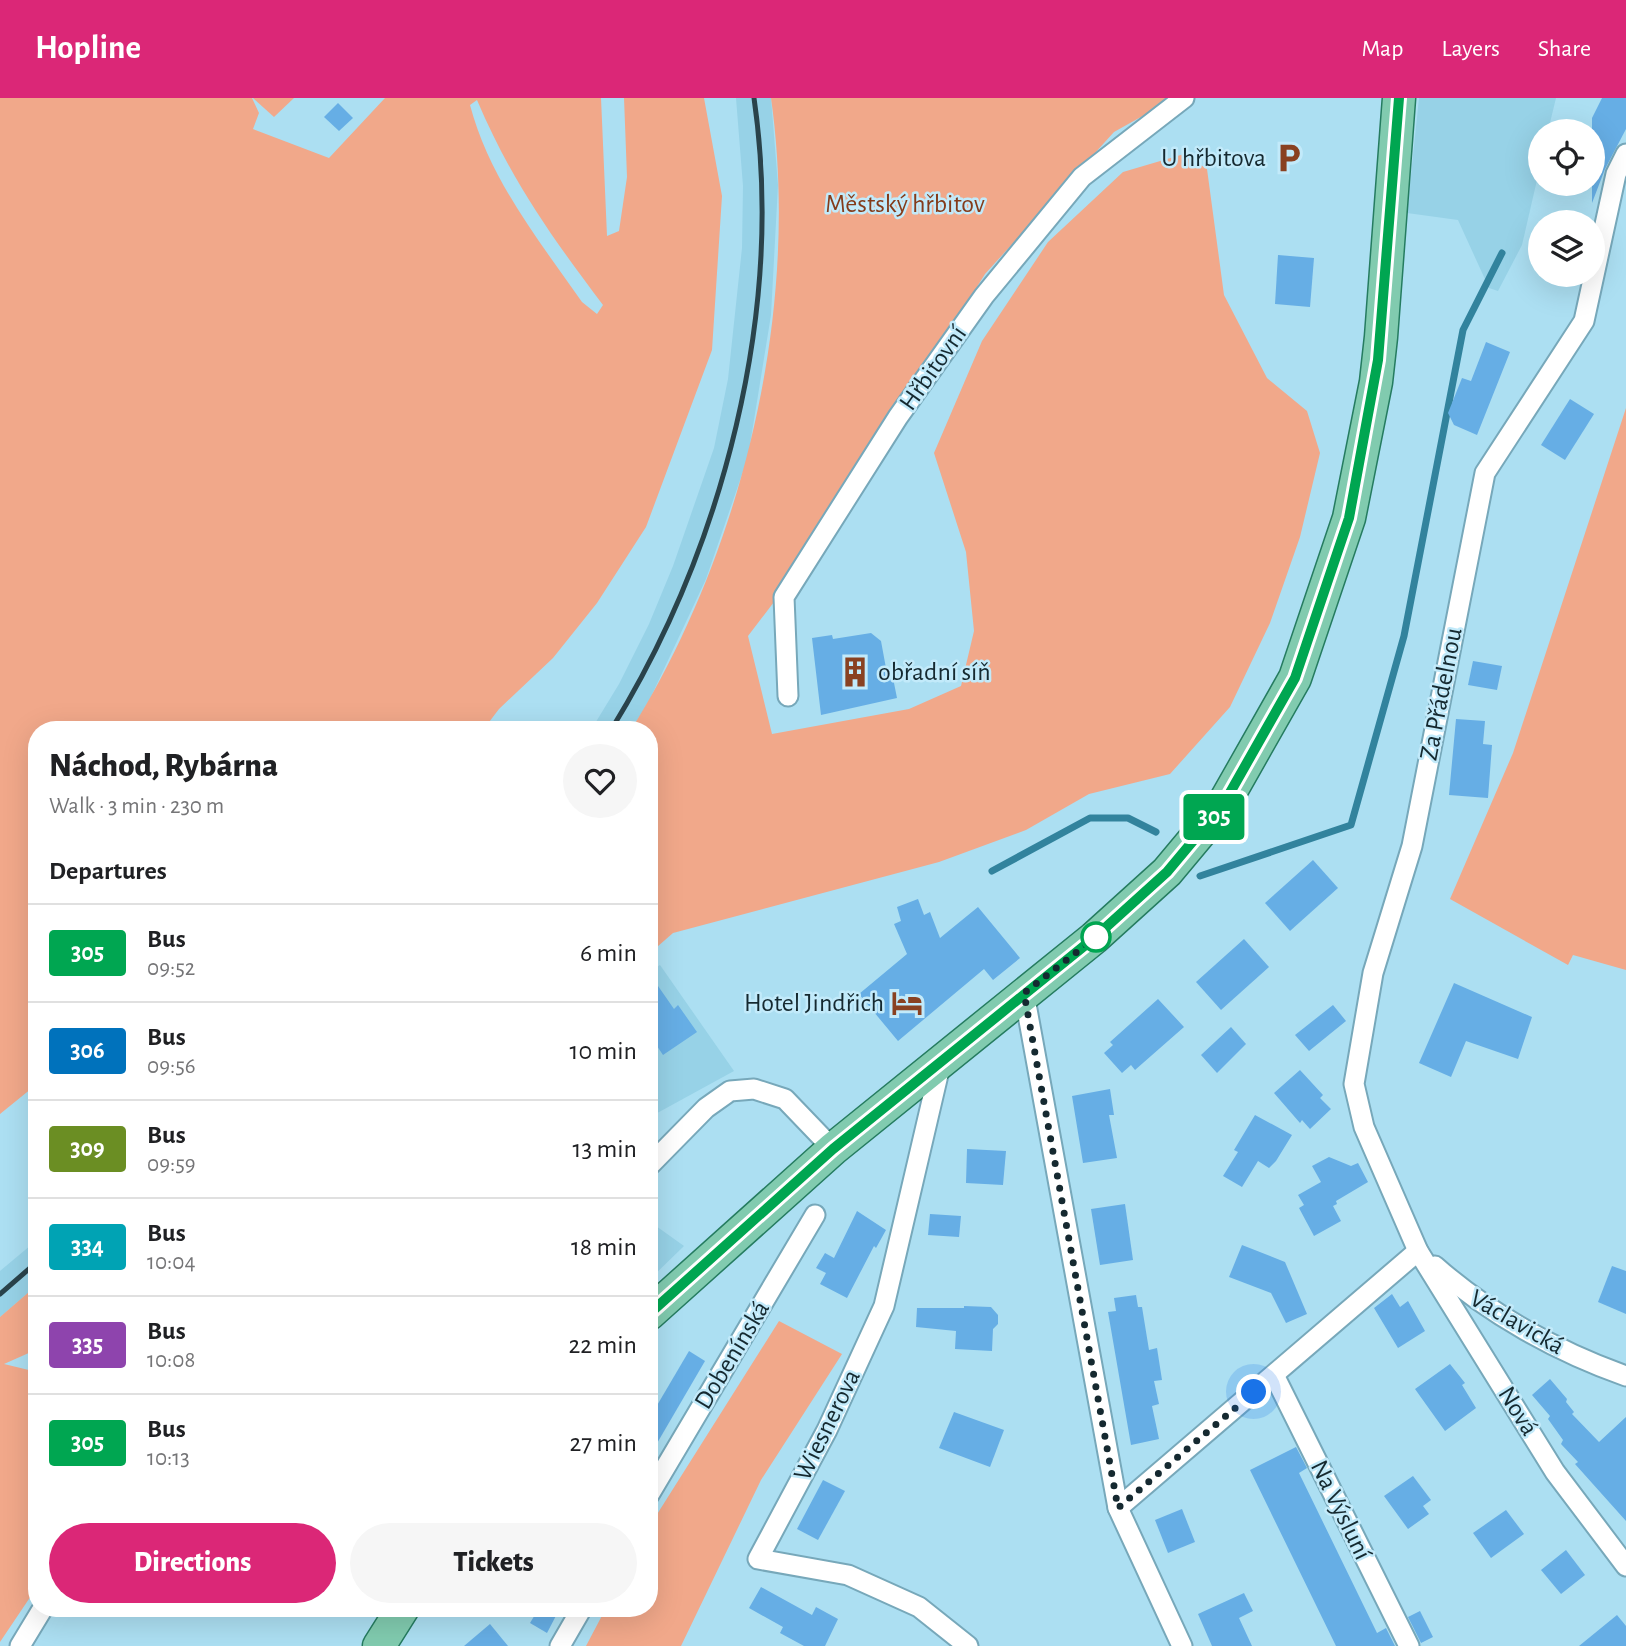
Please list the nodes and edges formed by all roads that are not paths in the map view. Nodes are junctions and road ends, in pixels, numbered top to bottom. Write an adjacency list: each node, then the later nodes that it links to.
1 (1184, 98): 4 (street, Hřbitovní)
2 (1399, 98): 5 (main road)
3 (1626, 154): 10 (street, Za Přádelnou)
4 (788, 696)
5 (1024, 993): 6 (main road); 15 (street)
6 (941, 1062): 7 (main road); 23 (street, Wiesnerova)
7 (833, 1149): 8 (street); 11 (main road)
8 (658, 1157)
9 (815, 1215): 14 (street, Dobenínská)
10 (1418, 1251): 12 (street); 13 (street, Václavická); 16 (street, Nová)
11 (658, 1306)
12 (1273, 1375): 15 (street); 25 (street, Na Výsluní)
13 (1626, 1376)
14 (658, 1480)
15 (1118, 1508): 24 (street)
16 (1626, 1566)
17 (38, 1617): 20 (street)
18 (397, 1617): 21 (main road)
19 (577, 1617): 22 (street)
20 (20, 1646)
21 (379, 1646)
22 (560, 1646)
23 (968, 1646)
24 (1182, 1646)
25 (1409, 1646)

